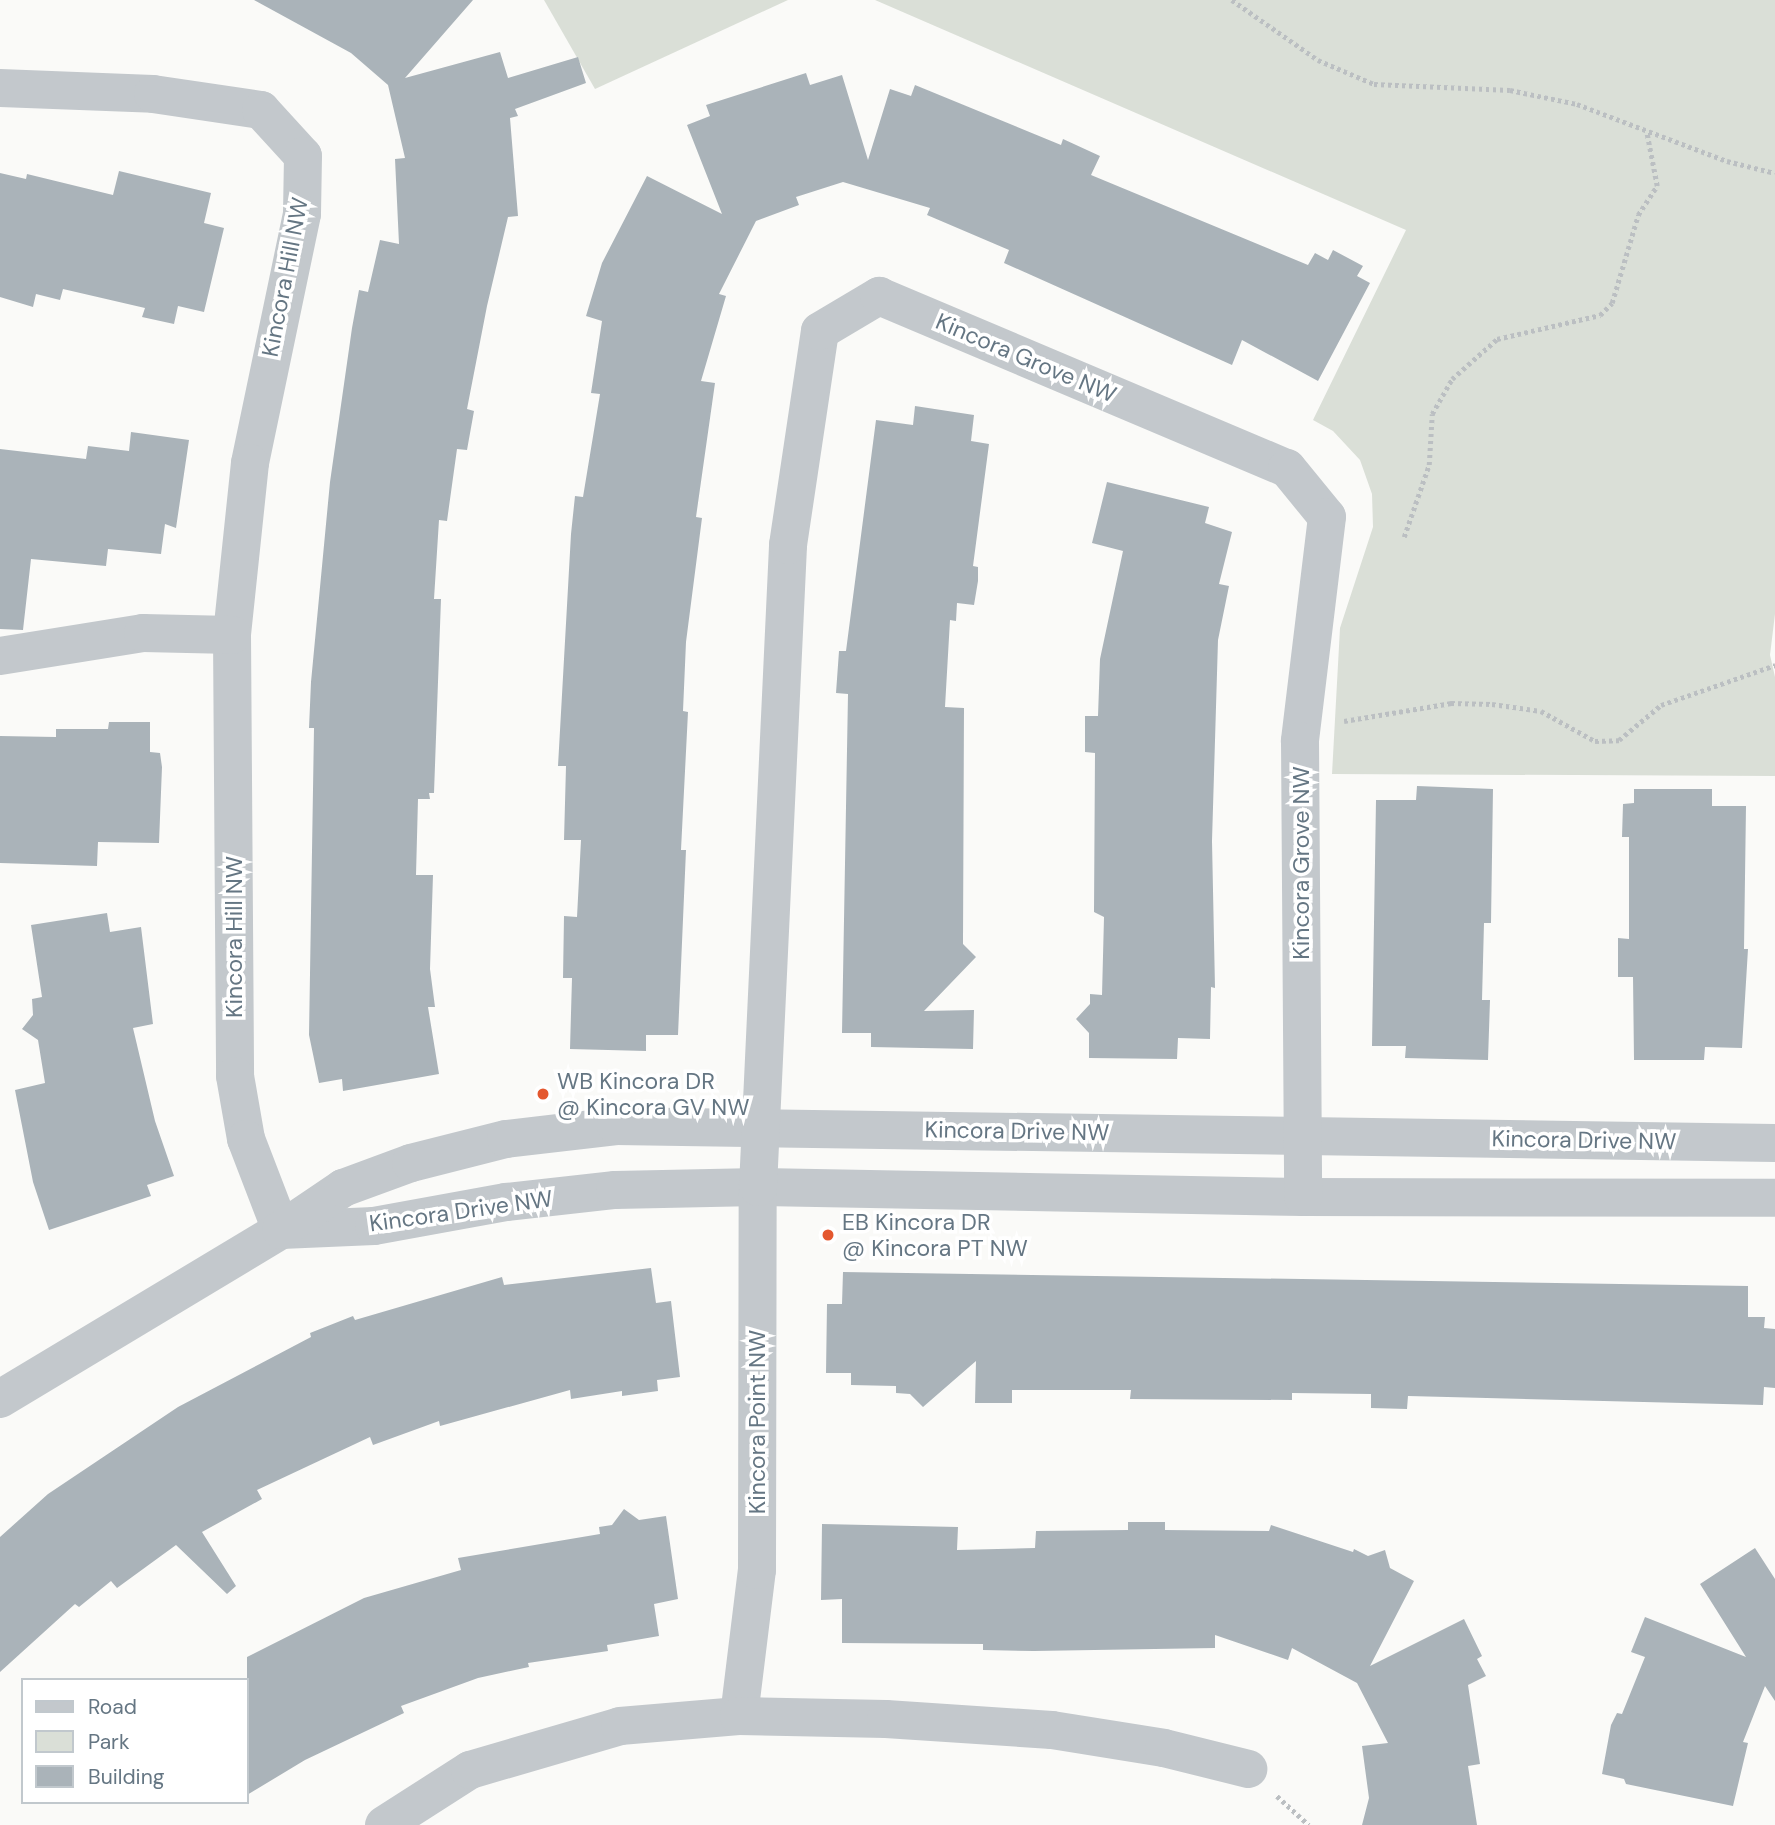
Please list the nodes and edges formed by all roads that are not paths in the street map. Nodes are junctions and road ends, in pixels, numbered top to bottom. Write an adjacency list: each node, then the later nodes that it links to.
1 (0, 88): 2 (street, Kincora Hill NW)
2 (232, 635): 3 (street); 10 (street, Kincora Hill NW)
3 (0, 656)
4 (761, 1127): 5 (street, Kincora Drive NW); 5 (street, Kincora Grove NW); 7 (street, Kincora Point NW); 10 (street, Kincora Drive NW)
5 (1302, 1136): 6 (street, Kincora Drive NW); 8 (street, Kincora Grove NW)
6 (1775, 1143)
7 (758, 1187): 8 (street, Kincora Drive NW); 10 (street, Kincora Drive NW); 12 (street, Kincora Point NW)
8 (1303, 1197): 9 (street, Kincora Drive NW)
9 (1775, 1198)
10 (281, 1230): 11 (street, Kincora Drive NW)
11 (0, 1399)
12 (738, 1716): 13 (street); 14 (street)
13 (1248, 1769)
14 (384, 1825)

